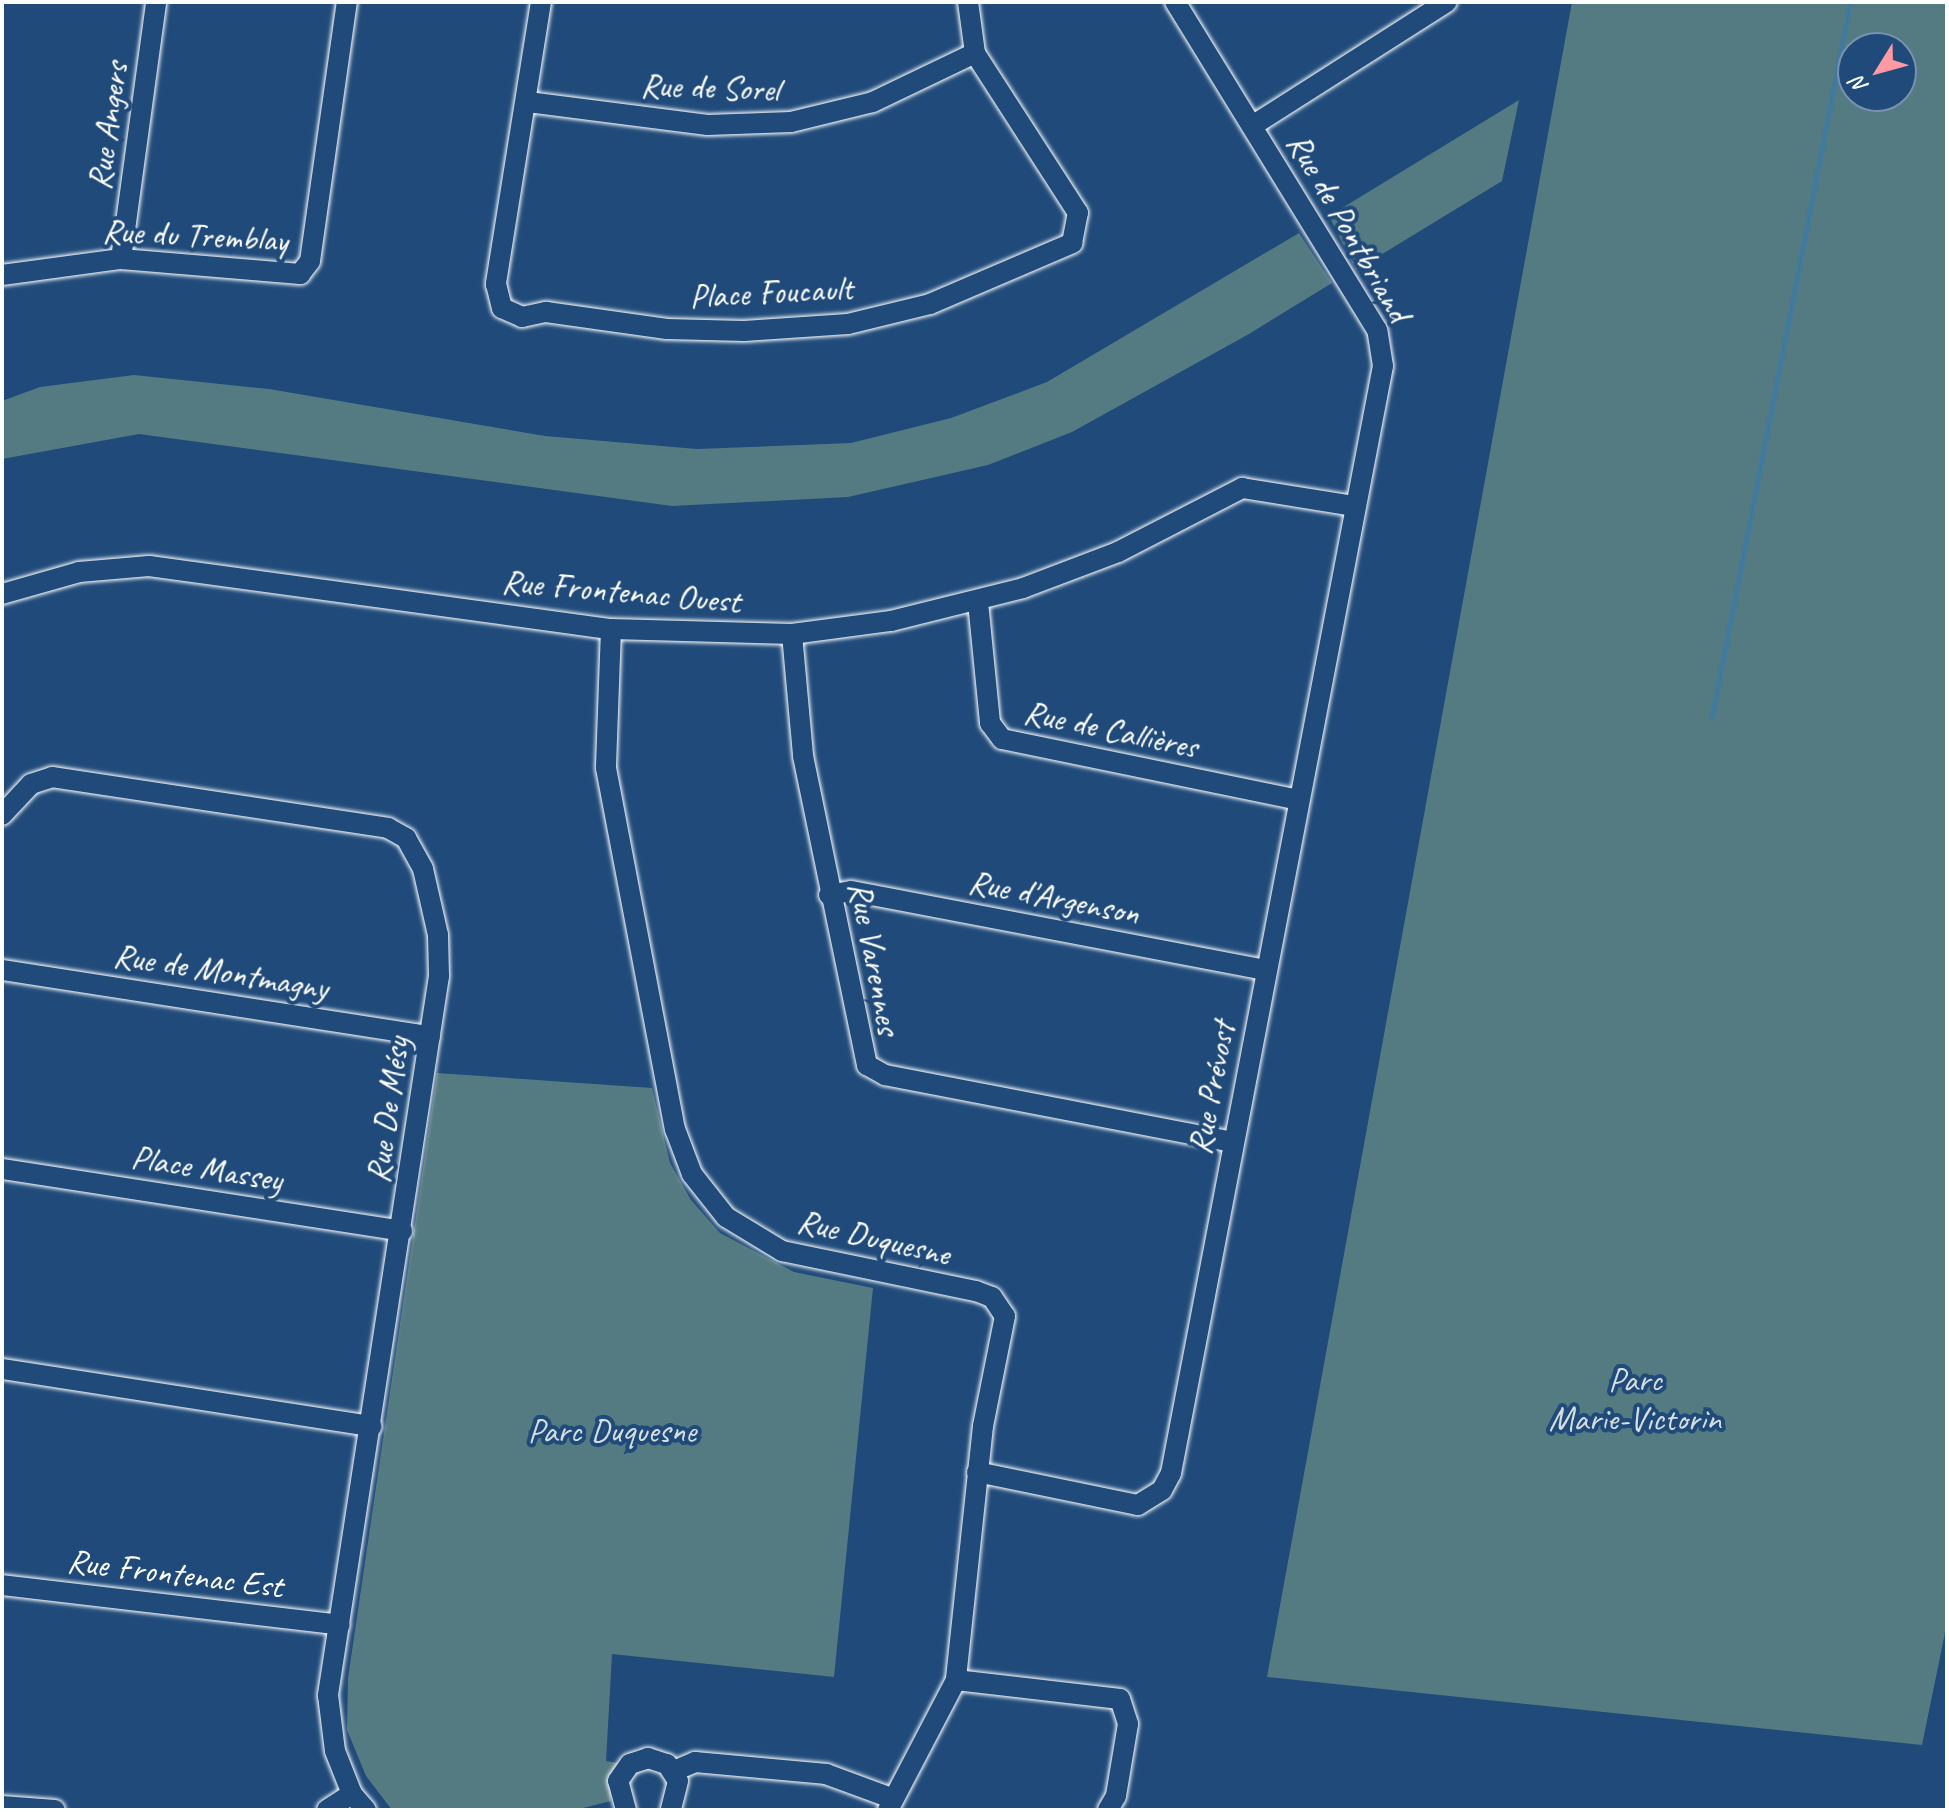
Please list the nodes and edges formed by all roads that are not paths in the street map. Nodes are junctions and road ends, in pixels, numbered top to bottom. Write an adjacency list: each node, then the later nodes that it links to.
1 (156, 2): 10 (street, Rue Angers)
2 (347, 2): 10 (street, Rue du Tremblay)
3 (541, 2): 8 (street, Place Foucault)
4 (968, 2): 7 (street, Place Foucault)
5 (1175, 2): 9 (street, Rue de Pontbriand)
6 (1447, 2): 9 (street)
7 (975, 53): 8 (street, Rue de Sorel); 8 (street, Place Foucault)
8 (528, 102)
9 (1252, 126): 12 (street, Rue de Pontbriand)
10 (121, 259): 11 (street, Rue du Tremblay)
11 (2, 275)
12 (1355, 506): 14 (street, Rue Frontenac Ouest); 17 (street, Rue Prévost)
13 (2, 594): 15 (street, Rue Frontenac Ouest)
14 (978, 602): 16 (street, Rue Frontenac Ouest); 17 (street, Rue de Callières)
15 (611, 629): 16 (street, Rue Frontenac Ouest); 28 (street, Rue Duquesne)
16 (792, 634): 19 (street, Rue Varennes)
17 (1299, 800): 21 (street, Rue Prévost)
18 (2, 815): 22 (street, Rue De Mésy)
19 (829, 895): 21 (street, Rue d'Argenson); 23 (street, Rue Varennes)
20 (2, 970): 22 (street, Rue de Montmagny)
21 (1267, 970): 23 (street, Rue Prévost)
22 (430, 1036): 25 (street, Rue De Mésy)
23 (1233, 1142): 28 (street, Rue Prévost)
24 (2, 1169): 25 (street, Place Massey)
25 (402, 1231): 27 (street, Rue De Mésy)
26 (2, 1369): 27 (street)
27 (372, 1426): 30 (street, Rue De Mésy)
28 (977, 1472): 31 (street, Rue Duquesne)
29 (2, 1585): 30 (street, Rue Frontenac Est)
30 (340, 1625): 33 (street, Rue De Mésy)
31 (956, 1680): 34 (street, Rue Duquesne); 41 (street)
32 (674, 1771): 34 (street); 39 (street); 40 (street)
33 (352, 1794): 37 (street); 38 (street, Rue De Mésy)
34 (891, 1804)
35 (2, 1806): 36 (street)
36 (55, 1810)
37 (327, 1810)
38 (366, 1810)
39 (626, 1810)
40 (671, 1810)
41 (1108, 1810)

